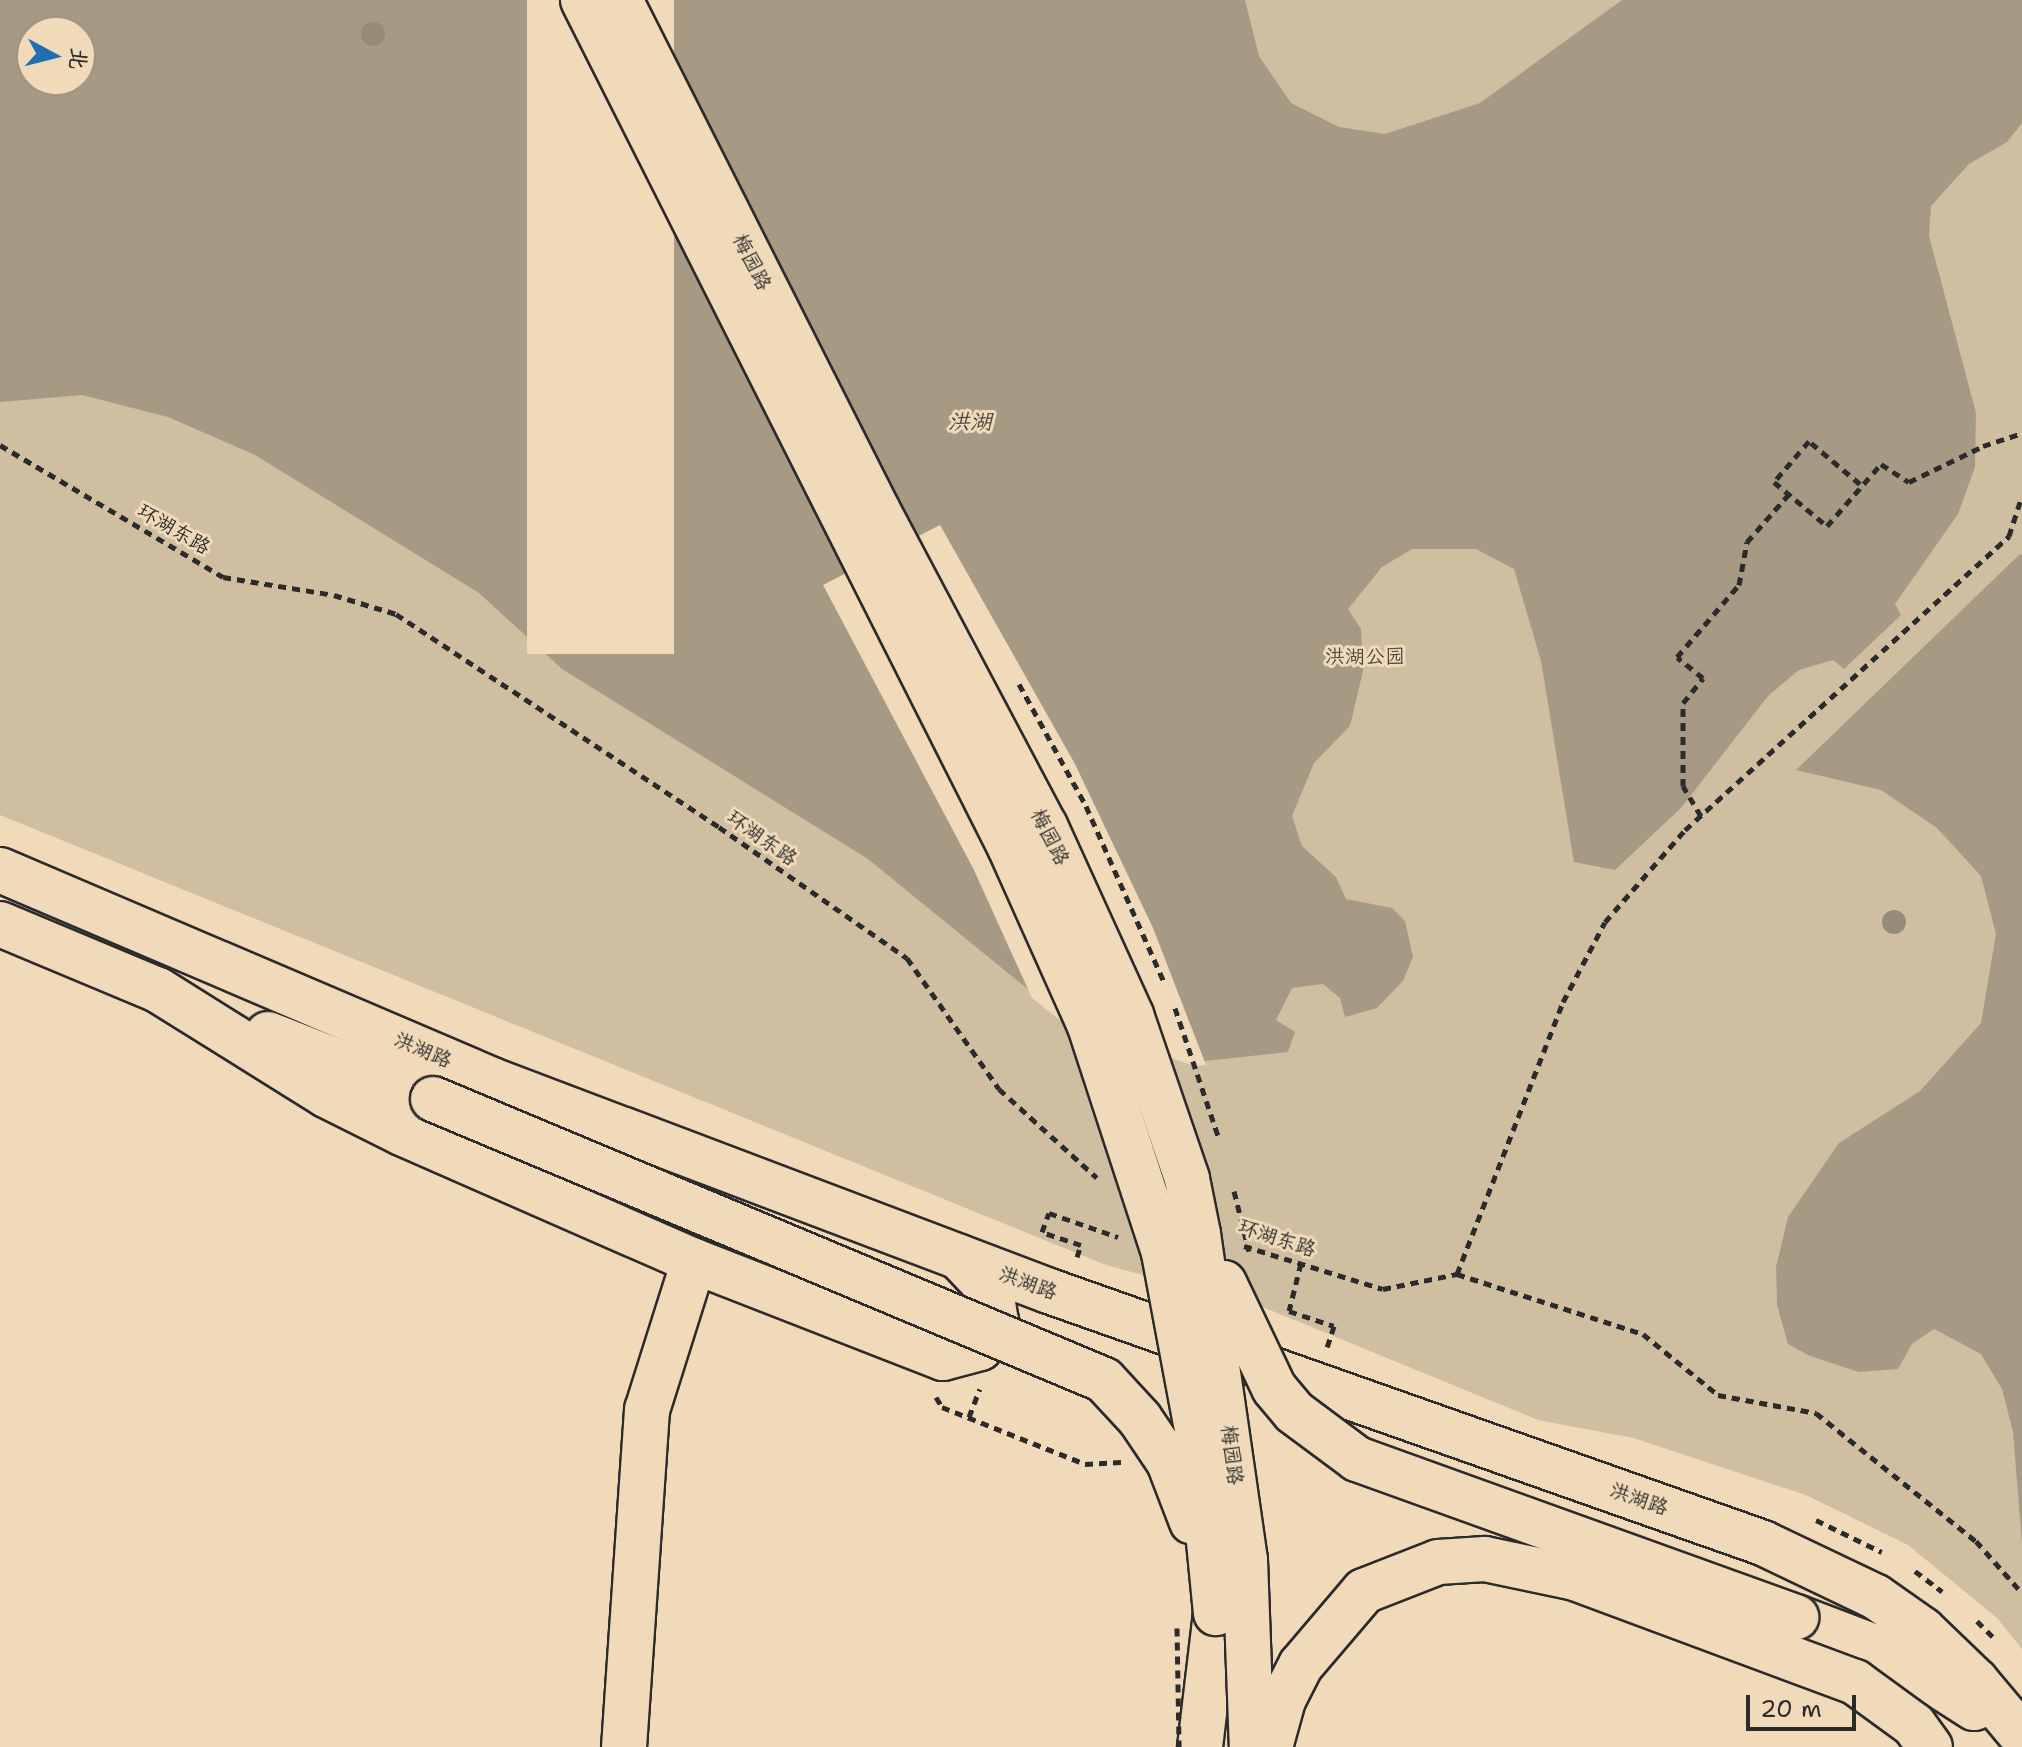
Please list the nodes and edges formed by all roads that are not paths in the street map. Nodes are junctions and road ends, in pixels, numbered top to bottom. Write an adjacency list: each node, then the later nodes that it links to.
1 (583, 0): 10 (main road, 梅园路, bridge)
2 (620, 0): 6 (main road, 梅园路, bridge)
3 (0, 870): 7 (main road, 洪湖路)
4 (0, 924): 5 (main road)
5 (158, 990): 8 (main road); 10 (main road, bridge)
6 (1187, 1179): 11 (main road, bridge); 16 (main road, 梅园路, bridge)
7 (959, 1257): 8 (main road); 9 (main road, 洪湖路)
8 (694, 1261): 12 (main road)
9 (1185, 1340): 11 (main road, 洪湖路); 15 (main road)
10 (1216, 1613): 13 (main road); 14 (main road, 梅园路)
11 (2022, 1738)
12 (624, 1747)
13 (1200, 1747)
14 (1221, 1747)
15 (1243, 1747)
16 (1252, 1747)
17 (1270, 1747): 18 (main road, bridge)
18 (1930, 1747)

